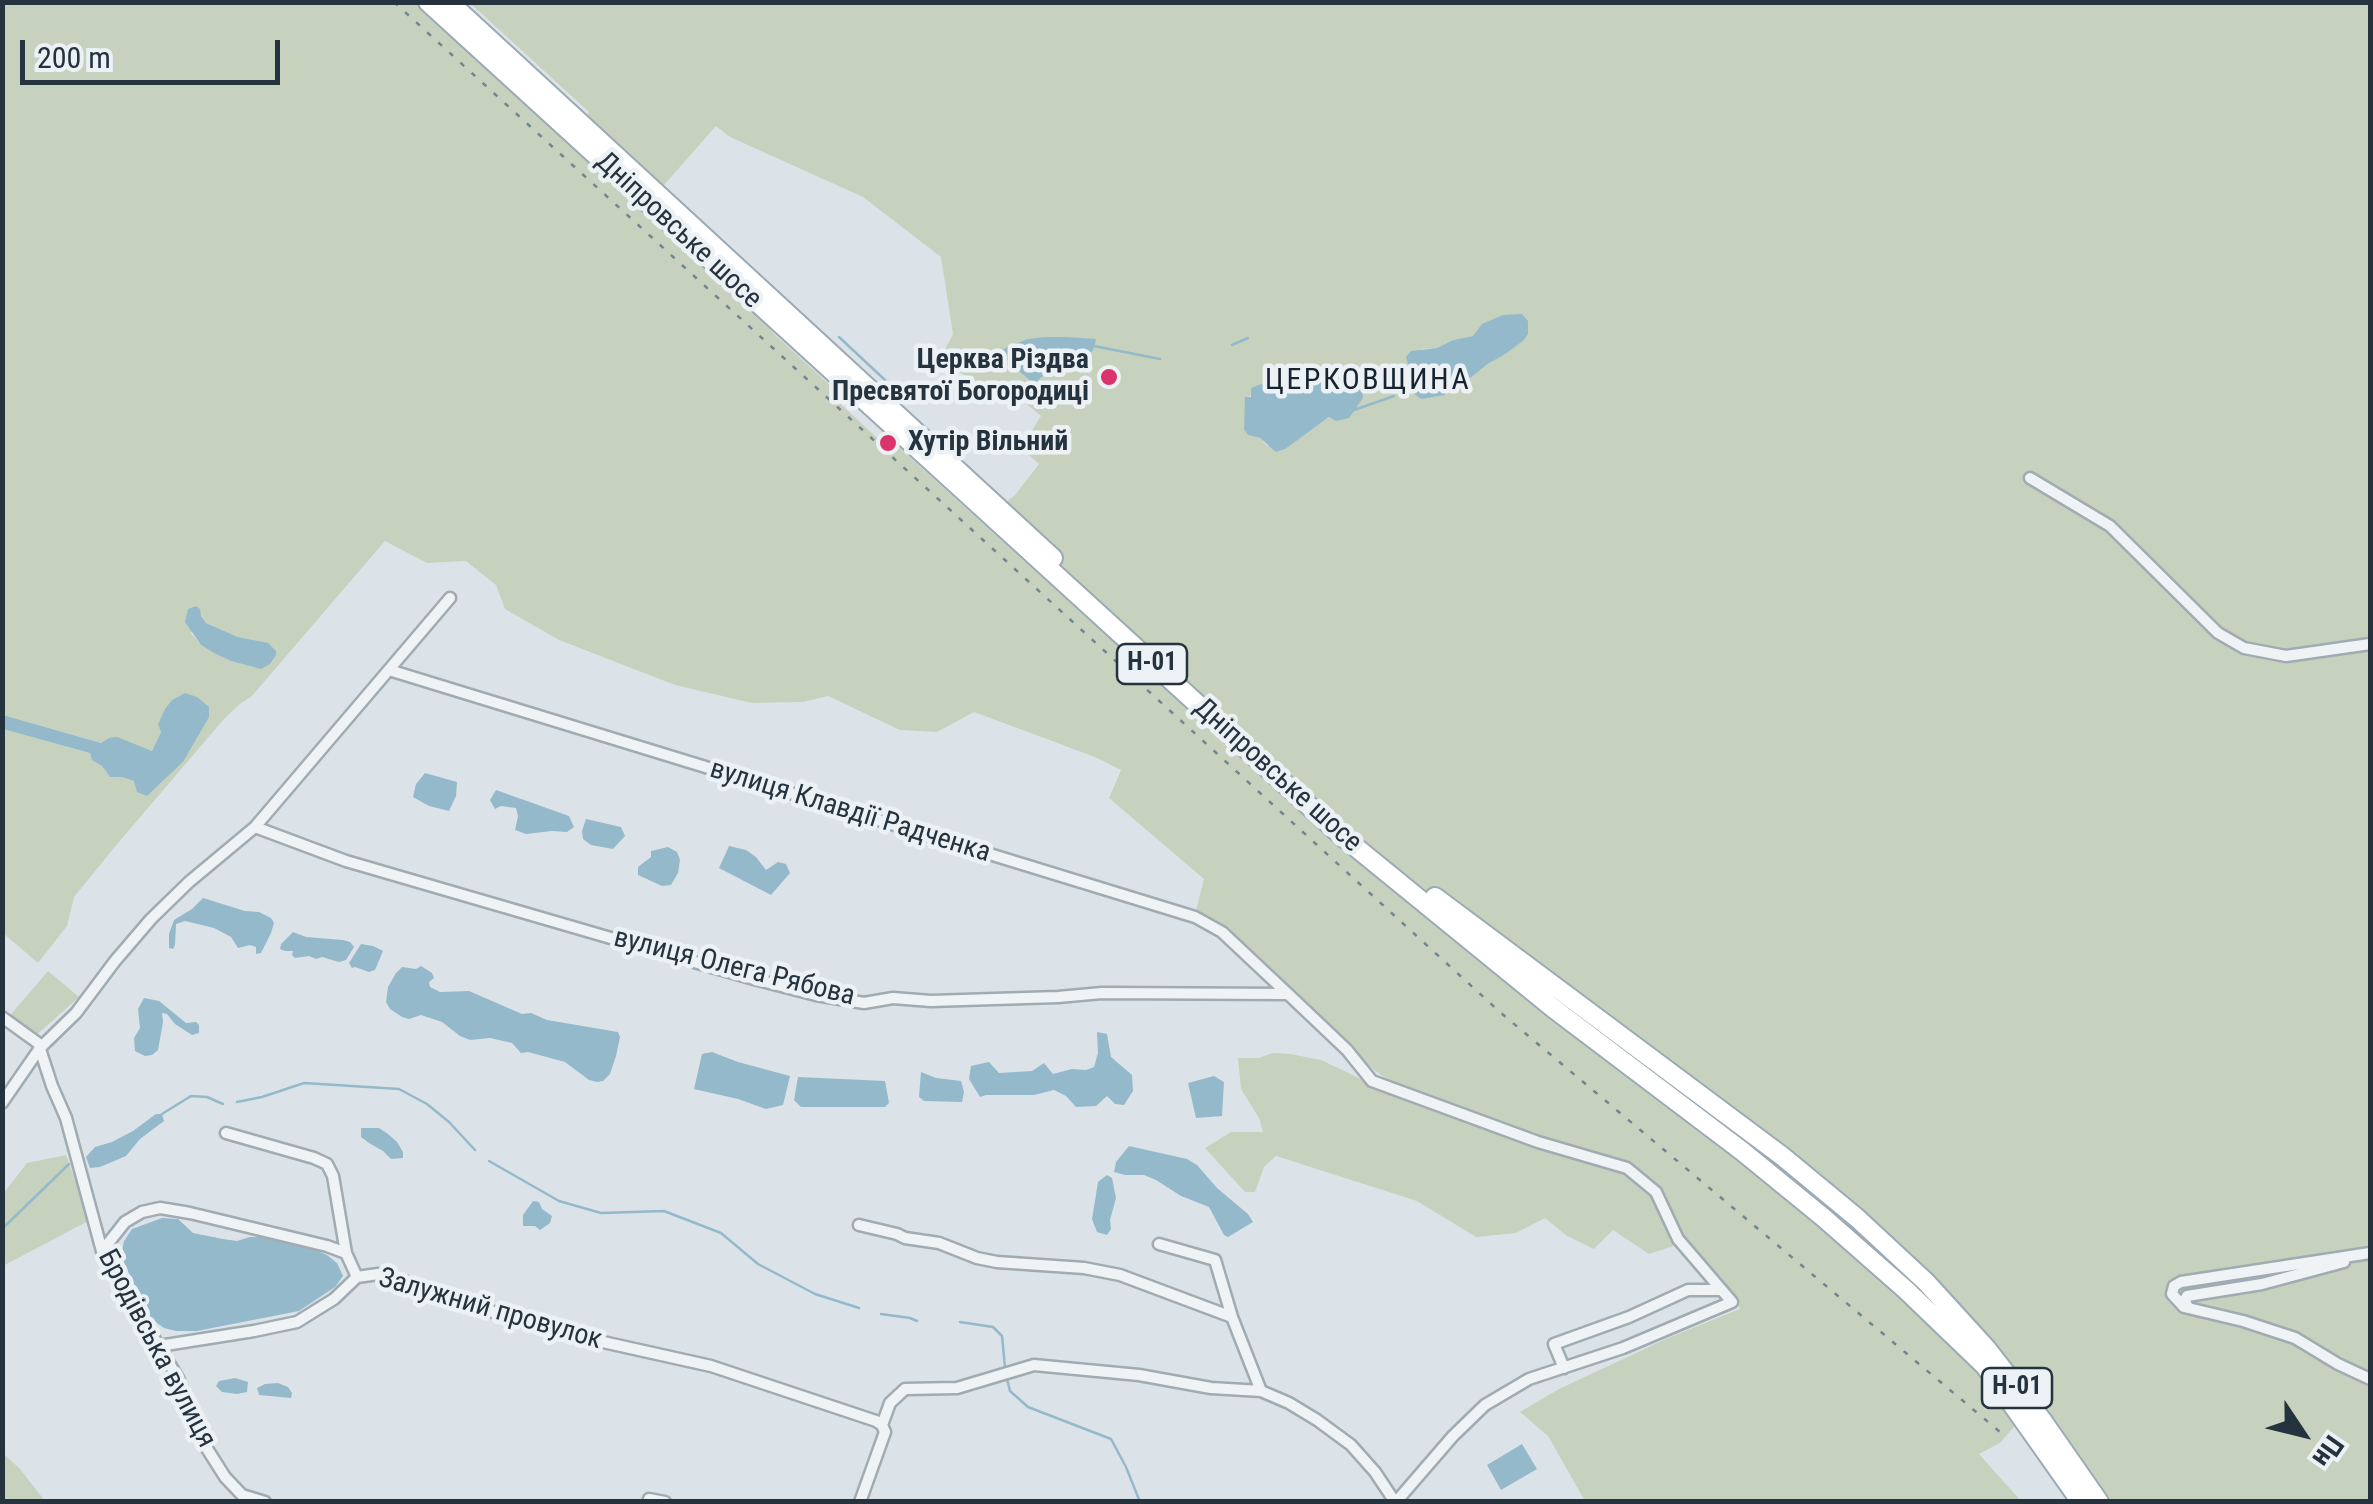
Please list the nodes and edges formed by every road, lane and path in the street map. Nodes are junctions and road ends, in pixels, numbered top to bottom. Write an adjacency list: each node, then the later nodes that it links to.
1 (428, 2): 33 (main road, Дніпровське шосе / Н-01)
2 (448, 2): 34 (main road, Дніпровське шосе / Н-01)
3 (2030, 478): 5 (street)
4 (450, 598): 6 (street)
5 (2370, 644)
6 (389, 670): 7 (street); 8 (street, вулиця Клавдії Радченка)
7 (255, 828): 8 (street, вулиця Олега Рябова); 10 (street)
8 (1288, 994): 19 (street, вулиця Клавдії Радченка)
9 (2, 1017): 10 (street)
10 (40, 1048): 11 (street); 15 (street, Бродівська вулиця)
11 (2, 1103)
12 (226, 1133): 16 (street)
13 (858, 1225): 21 (street)
14 (1160, 1244): 21 (street)
15 (102, 1250): 16 (street, Залужний провулок); 22 (street, Бродівська вулиця)
16 (346, 1253): 18 (street, Залужний провулок)
17 (2370, 1253): 20 (street); 20 (street)
18 (358, 1277): 22 (street); 26 (street, Залужний провулок)
19 (1719, 1290): 23 (street); 23 (street)
20 (2188, 1308): 24 (street)
21 (1232, 1318): 25 (street)
22 (159, 1346): 27 (street, Бродівська вулиця)
23 (1564, 1368): 29 (street)
24 (2370, 1379)
25 (1261, 1391): 26 (street); 29 (street)
26 (882, 1425): 32 (street)
27 (240, 1498): 30 (street, Бродівська вулиця)
28 (649, 1499): 31 (street)
29 (1401, 1500)
30 (265, 1502)
31 (665, 1502)
32 (860, 1502)
33 (2081, 1502)
34 (2099, 1502)

